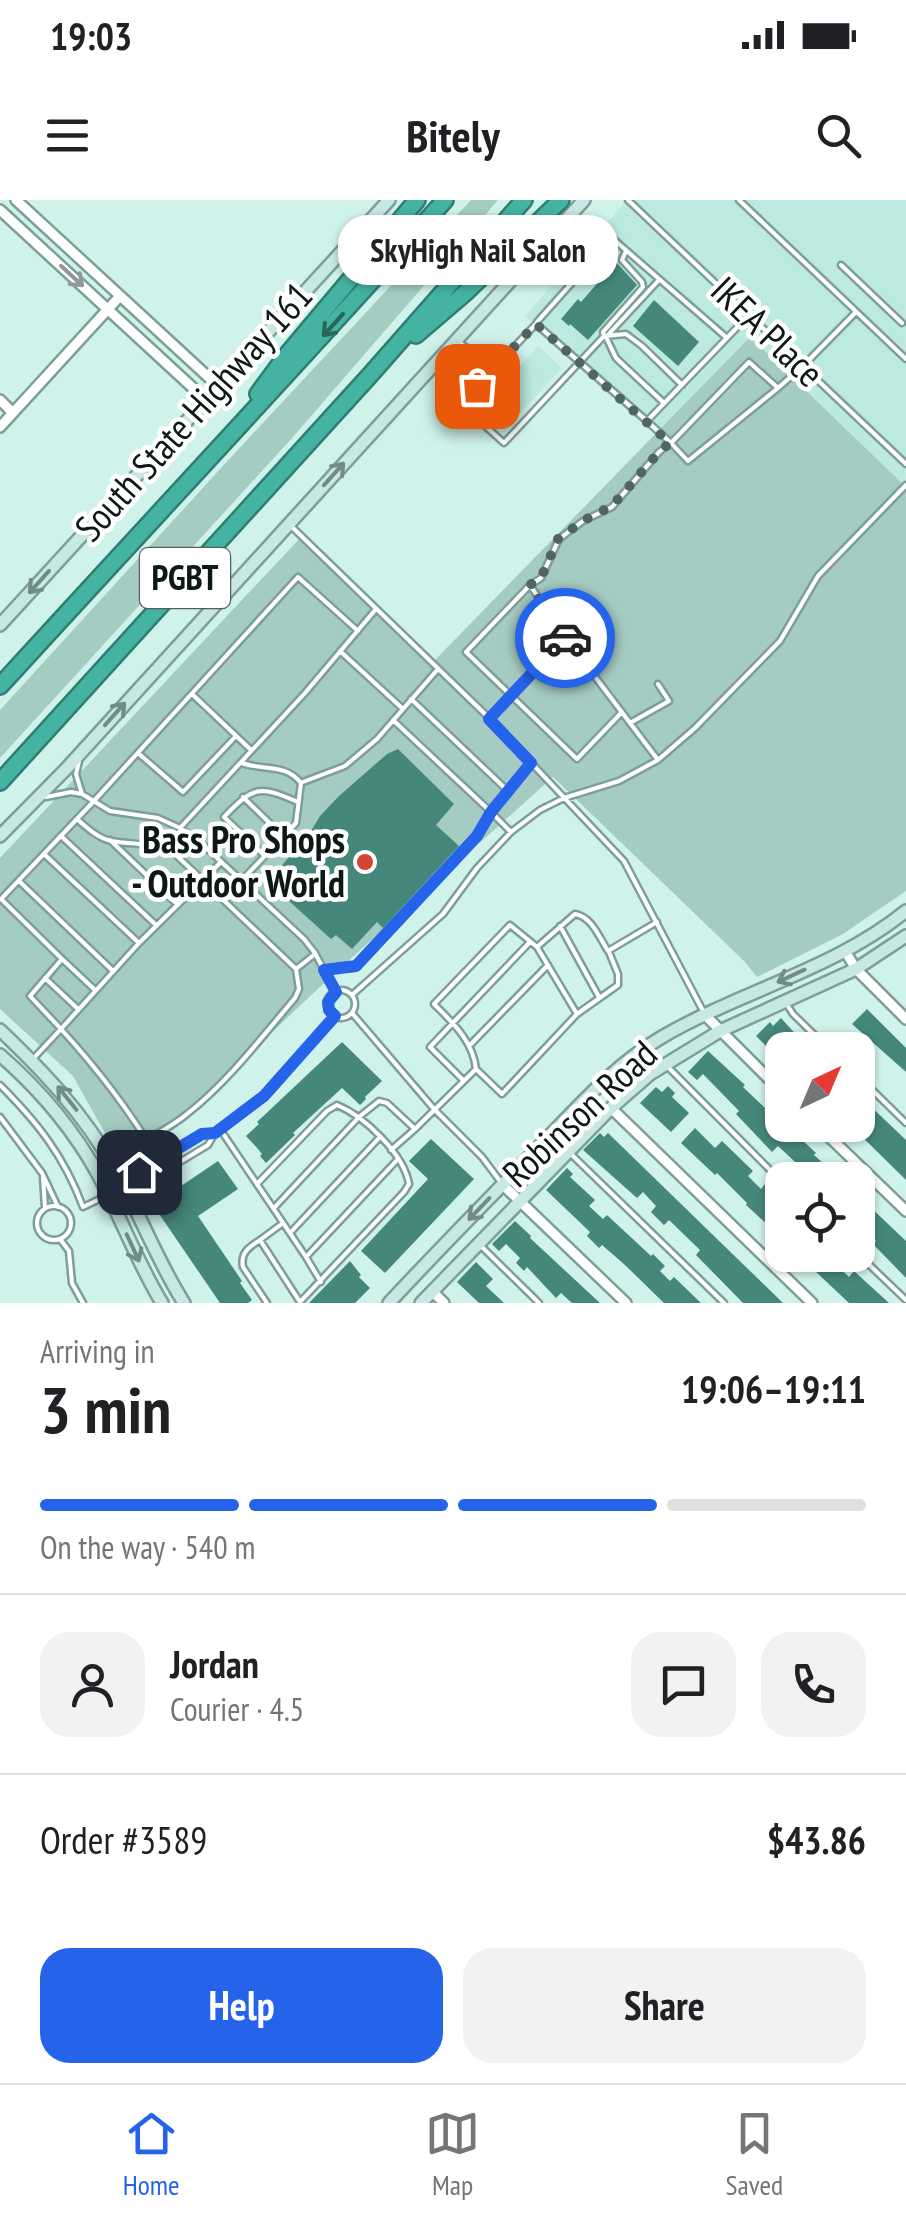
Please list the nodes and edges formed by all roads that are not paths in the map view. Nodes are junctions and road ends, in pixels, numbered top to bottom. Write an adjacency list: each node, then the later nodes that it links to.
1 (389, 200): 31 (street, South State Highway 161)
2 (417, 200): 40 (highway)
3 (444, 200): 40 (highway, PGBT, one-way to 40)
4 (524, 200): 29 (highway, PGBT)
5 (562, 200): 29 (highway)
6 (584, 200): 22 (street)
7 (628, 200): 17 (lane, IKEA Place)
8 (739, 200): 16 (lane)
9 (18, 202): 10 (street); 14 (street)
10 (2, 217): 15 (street, one-way to 15)
11 (626, 250): 13 (lane); 19 (lane); 20 (lane)
12 (841, 265): 18 (lane)
13 (660, 280): 20 (lane); 21 (lane)
14 (120, 296): 15 (street); 23 (street)
15 (108, 310): 28 (street); 36 (street)
16 (856, 312): 24 (lane); 26 (lane)
17 (750, 315): 21 (lane); 26 (lane, IKEA Place)
18 (902, 322)
19 (536, 324): 25 (lane); 27 (lane)
20 (605, 337): 25 (lane); 30 (lane); 35 (lane)
21 (727, 338): 30 (lane)
22 (456, 340): 27 (lane); 43 (street, one-way to 22)
23 (186, 357): 28 (street); 31 (street)
24 (906, 360)
25 (579, 361): 27 (lane); 37 (lane)
26 (803, 366): 32 (lane); 41 (lane, IKEA Place)
27 (494, 368)
28 (174, 370): 34 (street)
29 (371, 374): 68 (highway, PGBT)
30 (682, 384): 35 (lane)
31 (218, 386): 34 (street, South State Highway 161)
32 (778, 388): 39 (lane); 39 (lane)
33 (0, 400): 36 (street)
34 (206, 400): 46 (street, South State Highway 161, one-way to 46)
35 (664, 402): 37 (lane)
36 (13, 412): 38 (street)
37 (647, 421): 39 (lane)
38 (0, 427)
39 (670, 443): 44 (lane)
40 (213, 453): 52 (highway, PGBT)
41 (906, 464)
42 (906, 485): 65 (lane)
43 (288, 524): 45 (lane); 63 (street, one-way to 43)
44 (530, 585): 48 (lane); 54 (lane)
45 (376, 609): 47 (lane); 50 (lane)
46 (0, 624)
47 (358, 631): 49 (lane); 53 (lane)
48 (565, 637): 54 (lane); 57 (lane)
49 (340, 651): 56 (lane); 62 (lane)
50 (438, 669): 55 (lane); 58 (lane)
51 (658, 684): 60 (lane)
52 (0, 686)
53 (192, 694): 61 (lane); 64 (lane)
54 (510, 696): 57 (lane); 58 (lane)
55 (411, 699): 56 (lane); 70 (lane)
56 (403, 709): 59 (lane)
57 (622, 712): 60 (lane)
58 (489, 719): 67 (lane)
59 (394, 720): 69 (lane); 77 (lane)
60 (630, 723): 65 (lane)
61 (236, 736): 62 (lane); 64 (lane)
62 (252, 750): 66 (lane)
63 (81, 752): 71 (lane); 74 (street)
64 (138, 753): 75 (lane)
65 (658, 760): 73 (lane)
66 (240, 762): 69 (lane); 79 (lane)
67 (531, 763): 70 (lane); 73 (lane)
68 (0, 782)
69 (301, 783): 76 (lane)
70 (508, 791): 77 (lane)
71 (82, 794): 74 (lane); 75 (lane)
72 (243, 797): 76 (lane); 83 (lane); 86 (lane)
73 (564, 798): 80 (lane); 93 (lane)
74 (35, 800): 81 (street)
75 (93, 802): 78 (lane); 79 (lane)
76 (298, 802): 83 (lane)
77 (491, 812): 80 (lane); 107 (lane)
78 (77, 819): 82 (lane); 84 (lane)
79 (180, 828): 87 (lane)
80 (511, 832): 112 (lane)
81 (0, 836)
82 (62, 836): 85 (lane); 94 (lane)
83 (283, 836): 86 (lane)
84 (110, 840): 88 (lane); 91 (lane)
85 (44, 854): 89 (lane); 98 (lane)
86 (265, 856): 90 (lane)
87 (221, 862): 88 (lane); 90 (lane)
88 (203, 880): 91 (lane); 105 (lane)
89 (19, 881): 103 (lane); 108 (lane)
90 (241, 881): 102 (lane)
91 (178, 904): 94 (lane)
92 (906, 911): 101 (street, Robinson Road)
93 (657, 922): 100 (lane); 118 (lane)
94 (157, 926): 98 (lane)
95 (560, 926): 99 (lane); 100 (lane); 113 (lane)
96 (906, 936): 106 (street)
97 (530, 942): 99 (lane); 121 (lane); 121 (lane)
98 (139, 944): 108 (lane)
99 (537, 947): 104 (lane)
100 (608, 951): 113 (lane)
101 (845, 951): 106 (street); 118 (street, Robinson Road, one-way to 118)
102 (315, 953): 105 (lane); 107 (lane)
103 (62, 959): 109 (lane); 110 (lane)
104 (548, 965): 117 (lane); 126 (lane)
105 (296, 969): 143 (lane)
106 (856, 969): 114 (street); 120 (street)
107 (324, 970): 111 (lane)
108 (113, 971): 110 (lane)
109 (45, 978): 115 (lane); 122 (lane)
110 (96, 991): 115 (lane)
111 (336, 992): 112 (lane); 119 (lane)
112 (352, 996): 116 (lane)
113 (600, 998): 117 (lane)
114 (785, 1001): 124 (street); 125 (lane)
115 (79, 1010): 122 (lane)
116 (352, 1013): 119 (lane); 136 (lane)
117 (577, 1014): 130 (lane)
118 (705, 1015): 124 (street); 153 (street, Robinson Road)
119 (335, 1016): 141 (lane)
120 (906, 1019)
121 (452, 1023): 126 (lane); 132 (lane)
122 (61, 1029): 128 (lane); 143 (lane)
123 (0, 1030): 128 (street)
124 (720, 1031): 129 (street); 131 (street)
125 (812, 1032)
126 (470, 1046): 130 (lane)
127 (0, 1054): 154 (street)
128 (32, 1060): 151 (street, one-way to 128)
129 (666, 1064): 135 (street); 149 (lane)
130 (476, 1069): 132 (lane)
131 (765, 1075)
132 (464, 1081): 136 (lane)
133 (0, 1085): 154 (lane)
134 (875, 1093): 139 (lane)
135 (611, 1108): 146 (street); 181 (street)
136 (434, 1110): 140 (lane); 153 (lane)
137 (358, 1116): 140 (lane); 142 (lane); 152 (lane); 157 (lane)
138 (0, 1117): 150 (lane)
139 (906, 1123)
140 (415, 1129): 145 (lane)
141 (217, 1131): 148 (lane); 151 (lane); 152 (lane)
142 (380, 1137): 145 (lane); 161 (lane)
143 (147, 1140): 148 (lane)
144 (835, 1142): 159 (street)
145 (391, 1150): 147 (lane)
146 (568, 1152): 155 (street); 180 (lane)
147 (398, 1159): 165 (lane); 167 (lane)
148 (159, 1160): 151 (lane)
149 (765, 1165)
150 (42, 1172): 156 (lane); 158 (lane)
151 (129, 1184): 154 (street); 172 (street)
152 (258, 1184): 157 (lane)
153 (502, 1185): 155 (street); 175 (street, Robinson Road, one-way to 175)
154 (108, 1195): 171 (street, one-way to 171)
155 (520, 1202): 164 (street); 179 (street)
156 (58, 1207): 158 (lane); 162 (lane)
157 (274, 1208): 160 (lane)
158 (45, 1209): 162 (lane)
159 (906, 1211)
160 (283, 1223): 161 (lane); 163 (lane)
161 (290, 1232): 165 (lane)
162 (60, 1238): 170 (lane)
163 (260, 1240): 173 (lane); 174 (lane)
164 (478, 1244): 168 (street); 178 (lane)
165 (306, 1257): 167 (lane)
166 (875, 1270): 169 (lane)
167 (321, 1282): 174 (lane)
168 (432, 1291): 176 (street); 177 (street)
169 (906, 1300)
170 (82, 1303)
171 (162, 1303)
172 (184, 1303)
173 (267, 1303)
174 (300, 1303)
175 (388, 1303)
176 (421, 1303)
177 (444, 1303)
178 (539, 1303)
179 (626, 1303)
180 (724, 1303)
181 (812, 1303)

